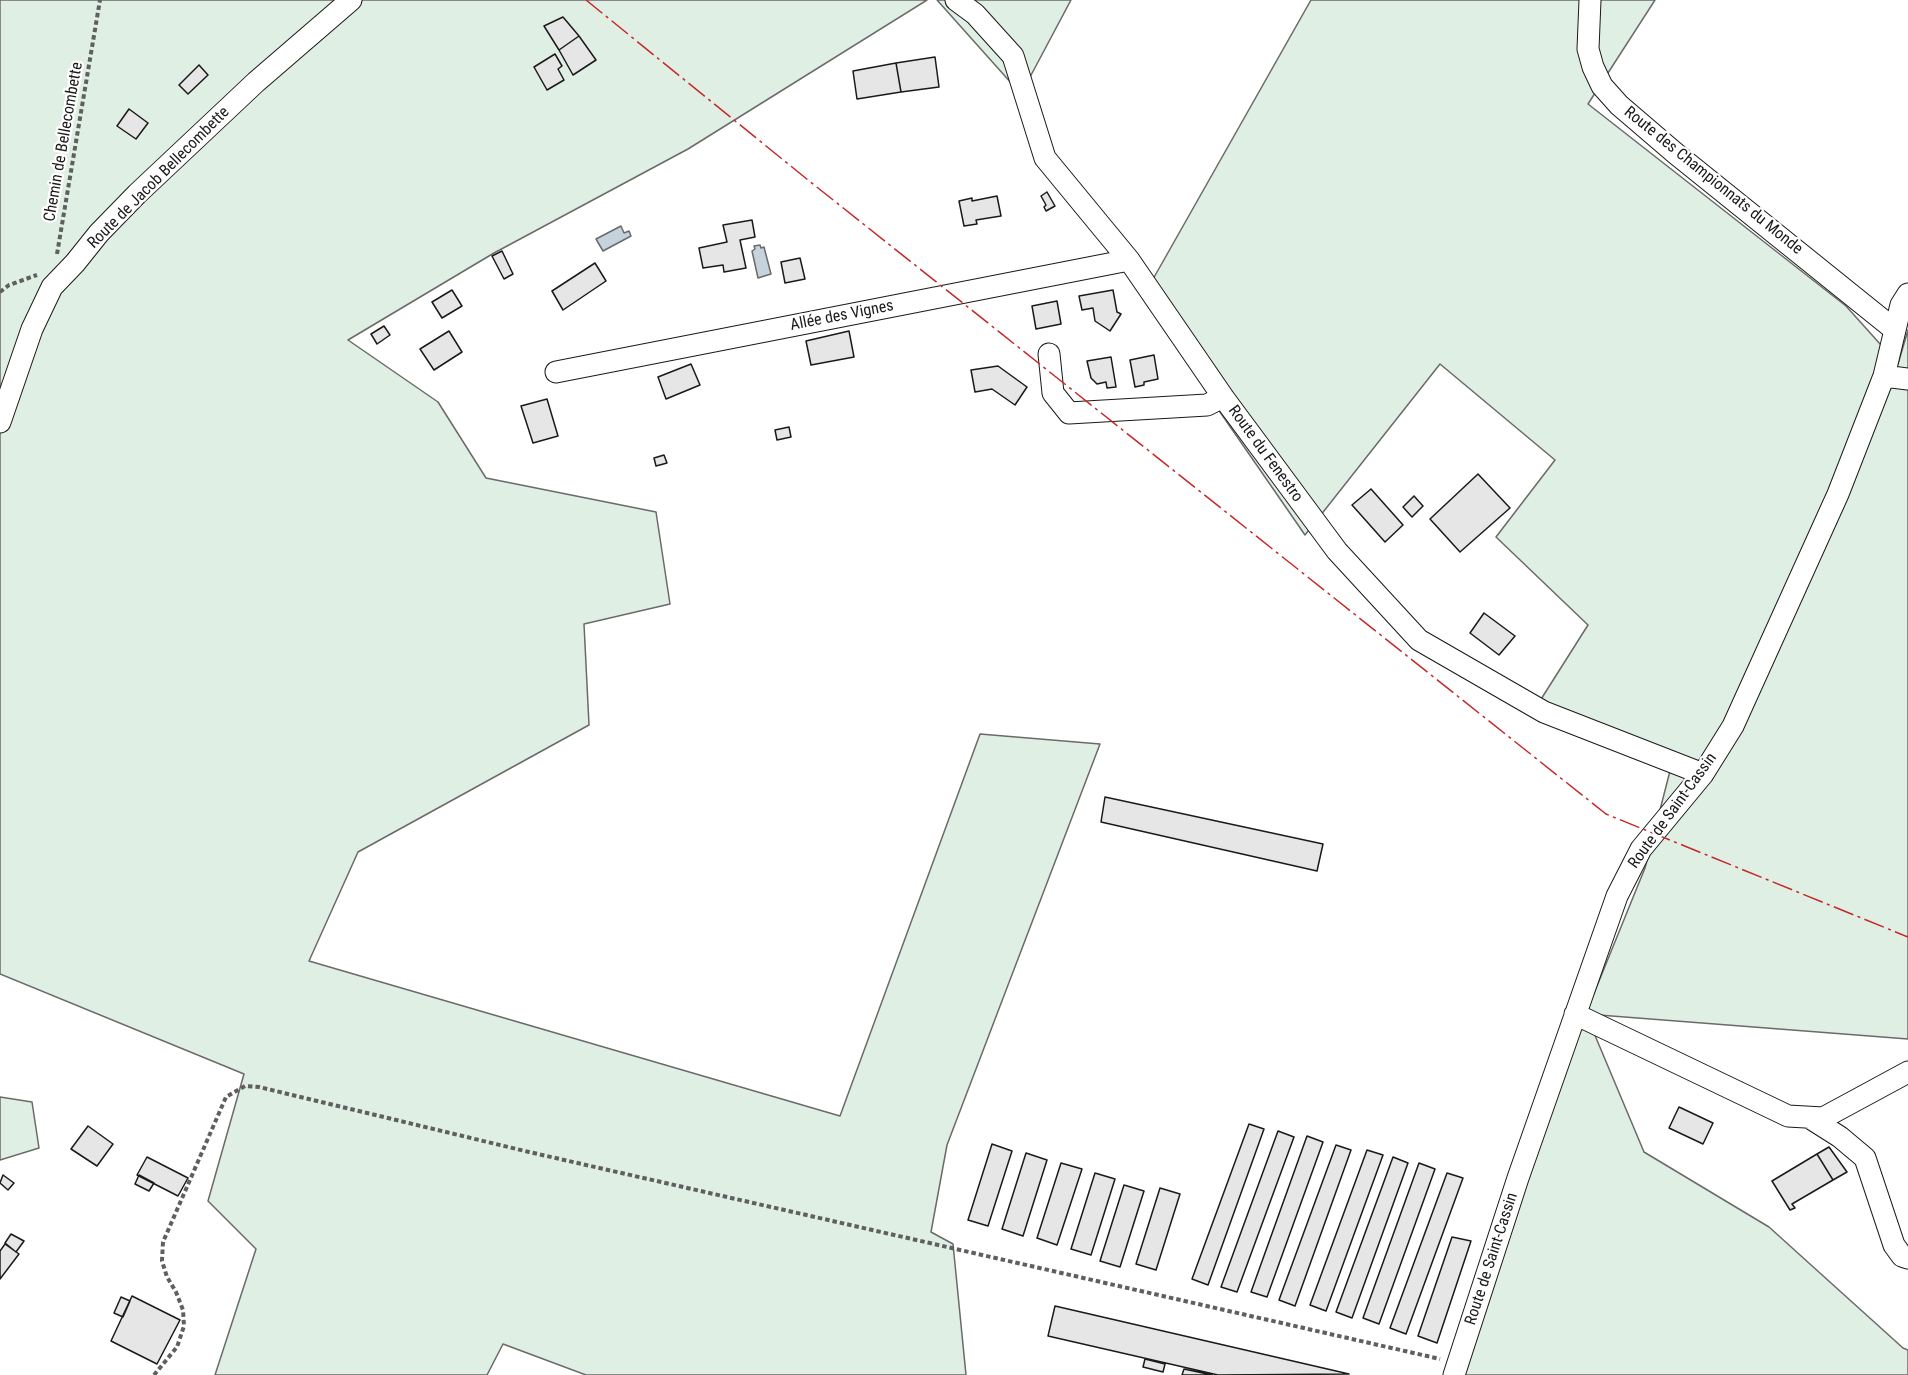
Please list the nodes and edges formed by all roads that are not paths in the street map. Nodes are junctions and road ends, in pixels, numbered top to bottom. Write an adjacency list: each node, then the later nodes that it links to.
1 (351, 0): 12 (street, Route de Jacob Bellecombette)
2 (957, 0): 4 (street, Route du Fenestro)
3 (1590, 0): 6 (street, Route des Championnats du Monde)
4 (1129, 260): 8 (street, Allée des Vignes); 11 (street, Route du Fenestro)
5 (1908, 294): 6 (street, Route de Saint-Cassin)
6 (1895, 330): 9 (street, Route de Saint-Cassin)
7 (1049, 354): 11 (street)
8 (556, 372)
9 (1884, 375): 10 (street); 13 (street, Route de Saint-Cassin)
10 (1908, 379)
11 (1223, 397): 13 (street, Route du Fenestro)
12 (0, 422)
13 (1703, 774): 14 (street, Route de Saint-Cassin)
14 (1575, 1014): 16 (street); 18 (street, Route de Saint-Cassin)
15 (1908, 1072): 16 (street)
16 (1810, 1118): 17 (street)
17 (1908, 1258)
18 (1456, 1369)

